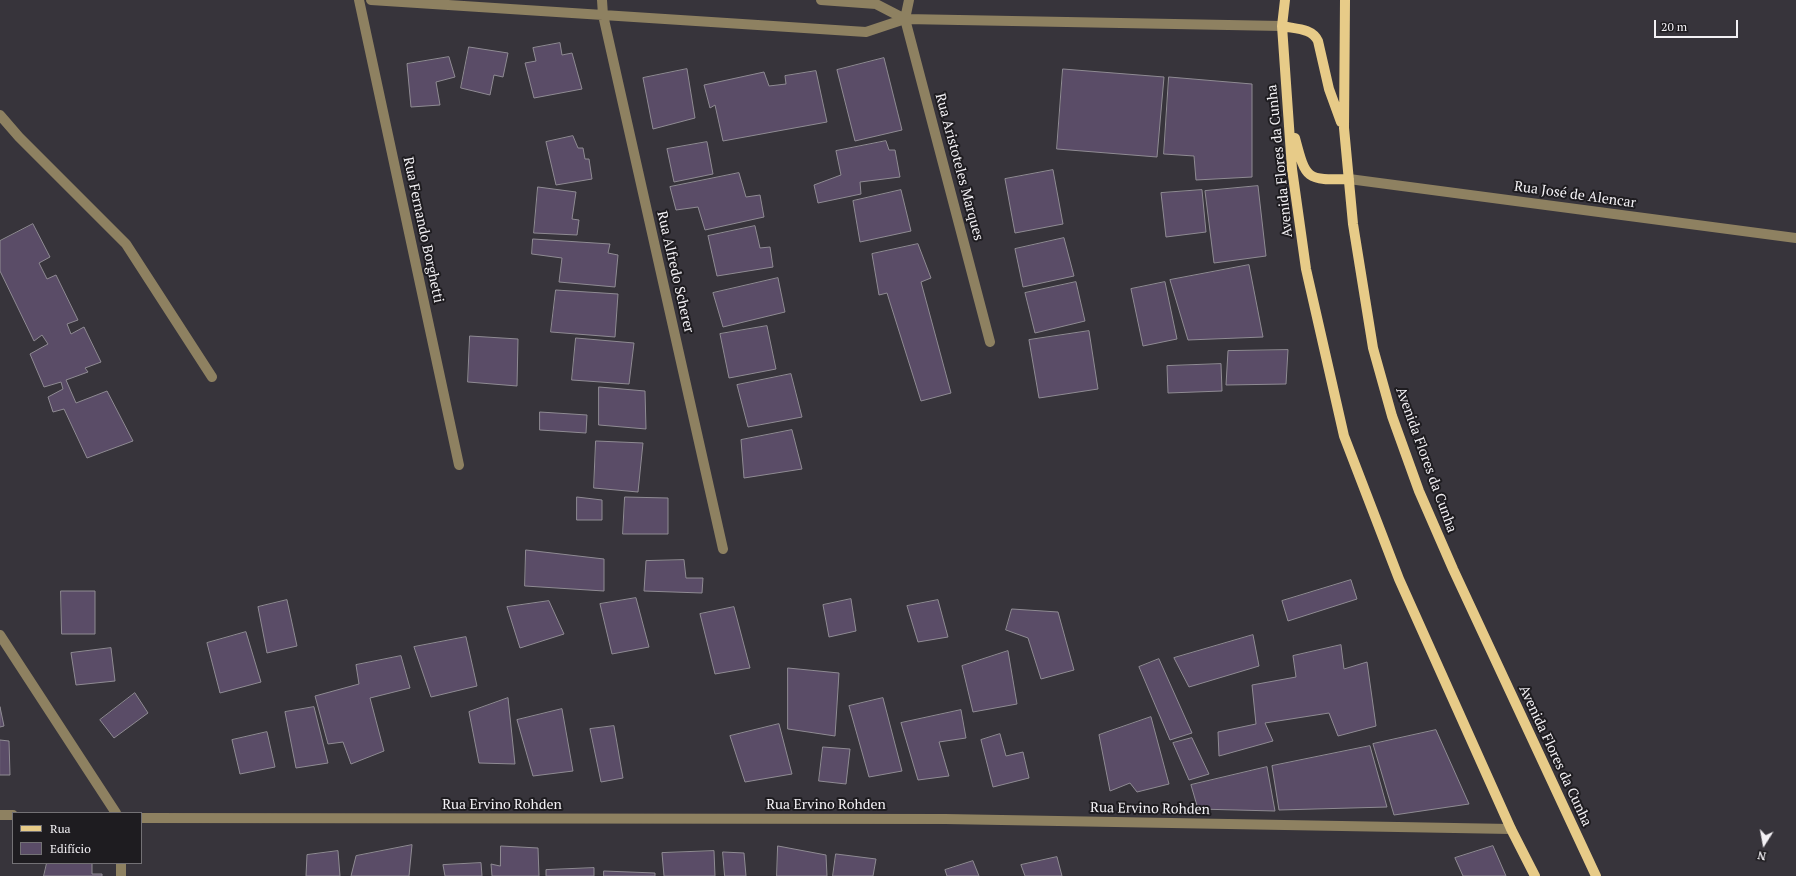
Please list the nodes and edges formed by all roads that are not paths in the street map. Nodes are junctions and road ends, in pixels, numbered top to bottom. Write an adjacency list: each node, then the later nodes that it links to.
1 (359, 0): 18 (street, Rua Fernando Borghetti)
2 (371, 0): 8 (street)
3 (602, 0): 8 (street, Rua Alfredo Scherer)
4 (821, 0): 9 (street)
5 (909, 0): 9 (street, Rua Aristoteles Marques)
6 (1285, 0): 10 (main road, Avenida Flores da Cunha)
7 (1345, 0): 13 (main road, Avenida Flores da Cunha)
8 (603, 15): 9 (street); 19 (street, Rua Alfredo Scherer)
9 (905, 19): 10 (street); 16 (street, Rua Aristoteles Marques)
10 (1282, 26): 12 (main road, Avenida Flores da Cunha); 13 (main road)
11 (0, 115): 17 (street)
12 (1289, 115): 14 (main road); 25 (main road, Avenida Flores da Cunha)
13 (1344, 128): 14 (main road, Avenida Flores da Cunha)
14 (1349, 179): 15 (street, Rua José de Alencar); 29 (main road, Avenida Flores da Cunha)
15 (1796, 238)
16 (990, 342)
17 (212, 378)
18 (460, 465)
19 (723, 549)
20 (0, 635): 21 (street)
21 (115, 812)
22 (0, 815): 23 (street)
23 (12, 815)
24 (142, 818): 25 (street, Rua Ervino Rohden)
25 (1511, 829): 28 (main road, Avenida Flores da Cunha)
26 (121, 864): 27 (street)
27 (122, 876)
28 (1535, 876)
29 (1596, 876)

